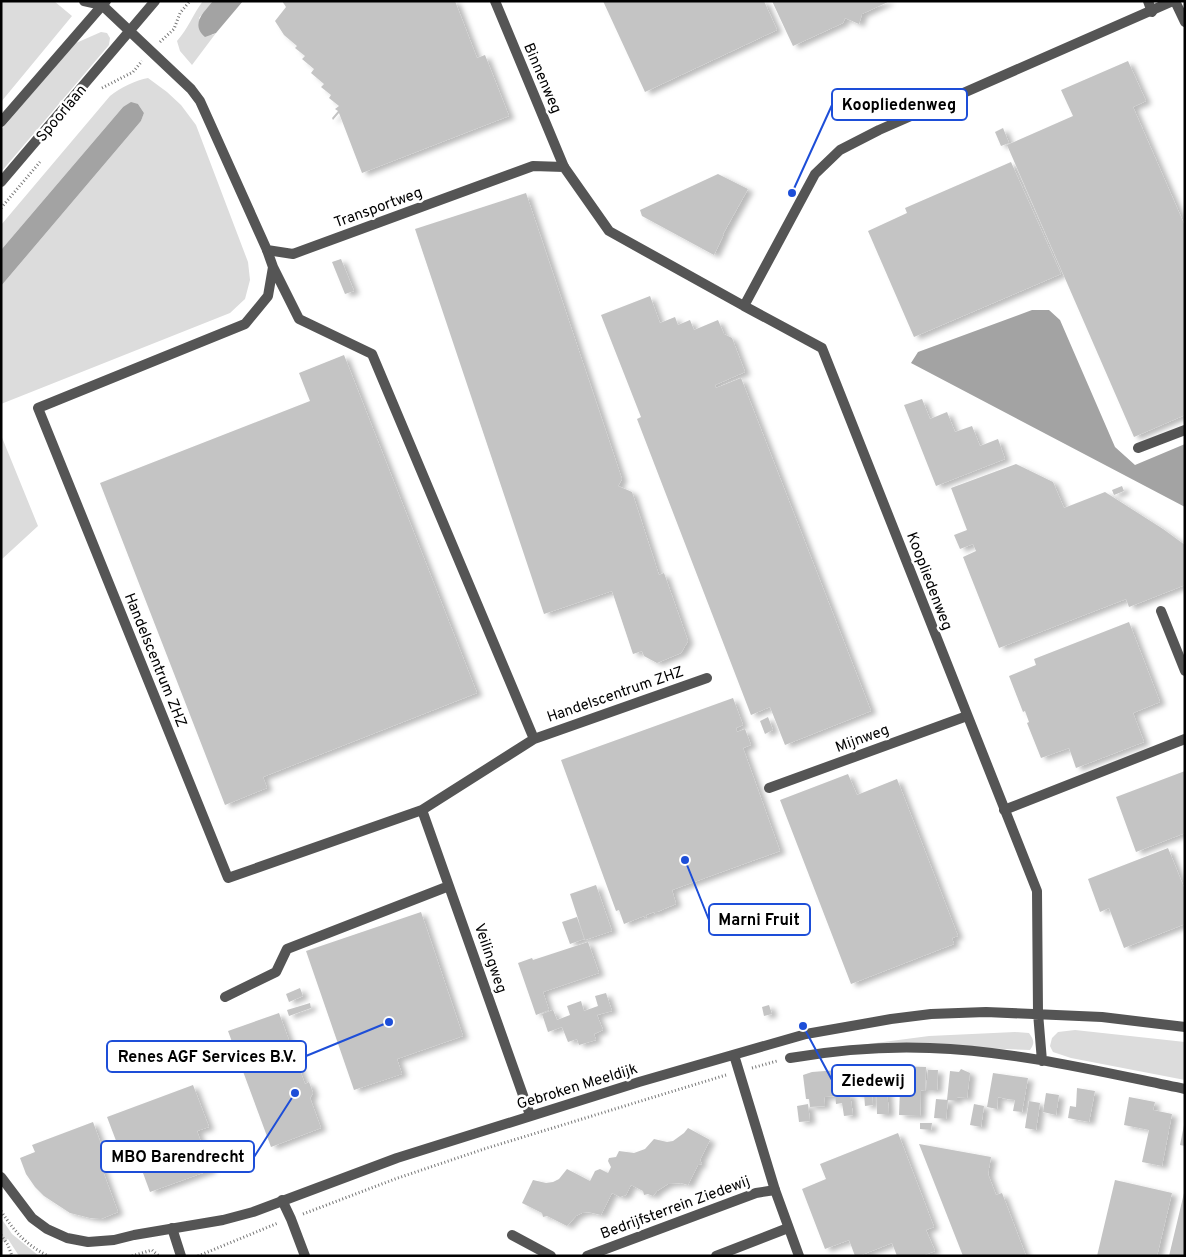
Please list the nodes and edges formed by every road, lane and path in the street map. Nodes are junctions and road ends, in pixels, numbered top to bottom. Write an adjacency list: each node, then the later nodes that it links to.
1 (84, 1): 6 (street)
2 (156, 1): 9 (street, Spoorlaan)
3 (190, 1): 10 (path, Spoorlaan)
4 (495, 1): 14 (street, Binnenweg)
5 (1174, 1): 7 (street); 8 (street)
6 (104, 3): 9 (street); 12 (street)
7 (1150, 6): 19 (street)
8 (1185, 22)
9 (131, 32): 10 (street); 15 (street, Spoorlaan)
10 (151, 52): 11 (path, Spoorlaan); 17 (street)
11 (101, 88)
12 (1, 122)
13 (45, 156): 16 (path, Spoorlaan)
14 (564, 167): 17 (street, Transportweg); 19 (street)
15 (1, 182)
16 (1, 208)
17 (267, 250): 18 (street, Handelscentrum ZHZ)
18 (273, 267): 26 (street, Handelscentrum ZHZ); 29 (street, Handelscentrum ZHZ)
19 (744, 306): 25 (street, Koopliedenweg)
20 (1185, 430): 21 (street)
21 (1138, 448)
22 (1160, 611): 23 (street)
23 (1185, 671)
24 (707, 678): 26 (street, Handelscentrum ZHZ)
25 (966, 716): 28 (street, Mijnweg); 30 (street, Koopliedenweg)
26 (534, 739): 29 (street, Handelscentrum ZHZ)
27 (1185, 739): 30 (street)
28 (769, 788)
29 (422, 810): 31 (street, Veilingweg)
30 (1004, 810): 33 (street, Koopliedenweg)
31 (449, 886): 32 (street); 40 (street, Veilingweg)
32 (225, 997)
33 (1038, 1013): 34 (street, Gebroken Meeldijk); 35 (street, Gebroken Meeldijk); 37 (street)
34 (1185, 1026)
35 (734, 1055): 38 (street); 40 (street, Gebroken Meeldijk)
36 (790, 1058): 37 (street); 38 (path)
37 (1042, 1061): 39 (street)
38 (738, 1071): 42 (street); 45 (path)
39 (1185, 1089)
40 (530, 1115): 43 (street, Gebroken Meeldijk)
41 (1, 1177): 46 (street, Gebroken Meeldijk)
42 (775, 1190): 47 (street); 58 (street, Bedrijfsterrein Ziedewij)
43 (282, 1200): 45 (street); 46 (street, Gebroken Meeldijk)
44 (1, 1211): 51 (path)
45 (291, 1219): 55 (path); 56 (street)
46 (172, 1228): 54 (street)
47 (788, 1228): 59 (street); 60 (street)
48 (1, 1235): 50 (path)
49 (512, 1235): 57 (street)
50 (12, 1256)
51 (48, 1256)
52 (132, 1256): 53 (path)
53 (159, 1256)
54 (181, 1256)
55 (198, 1256)
56 (305, 1256)
57 (551, 1256)
58 (587, 1256)
59 (716, 1256)
60 (799, 1256)

